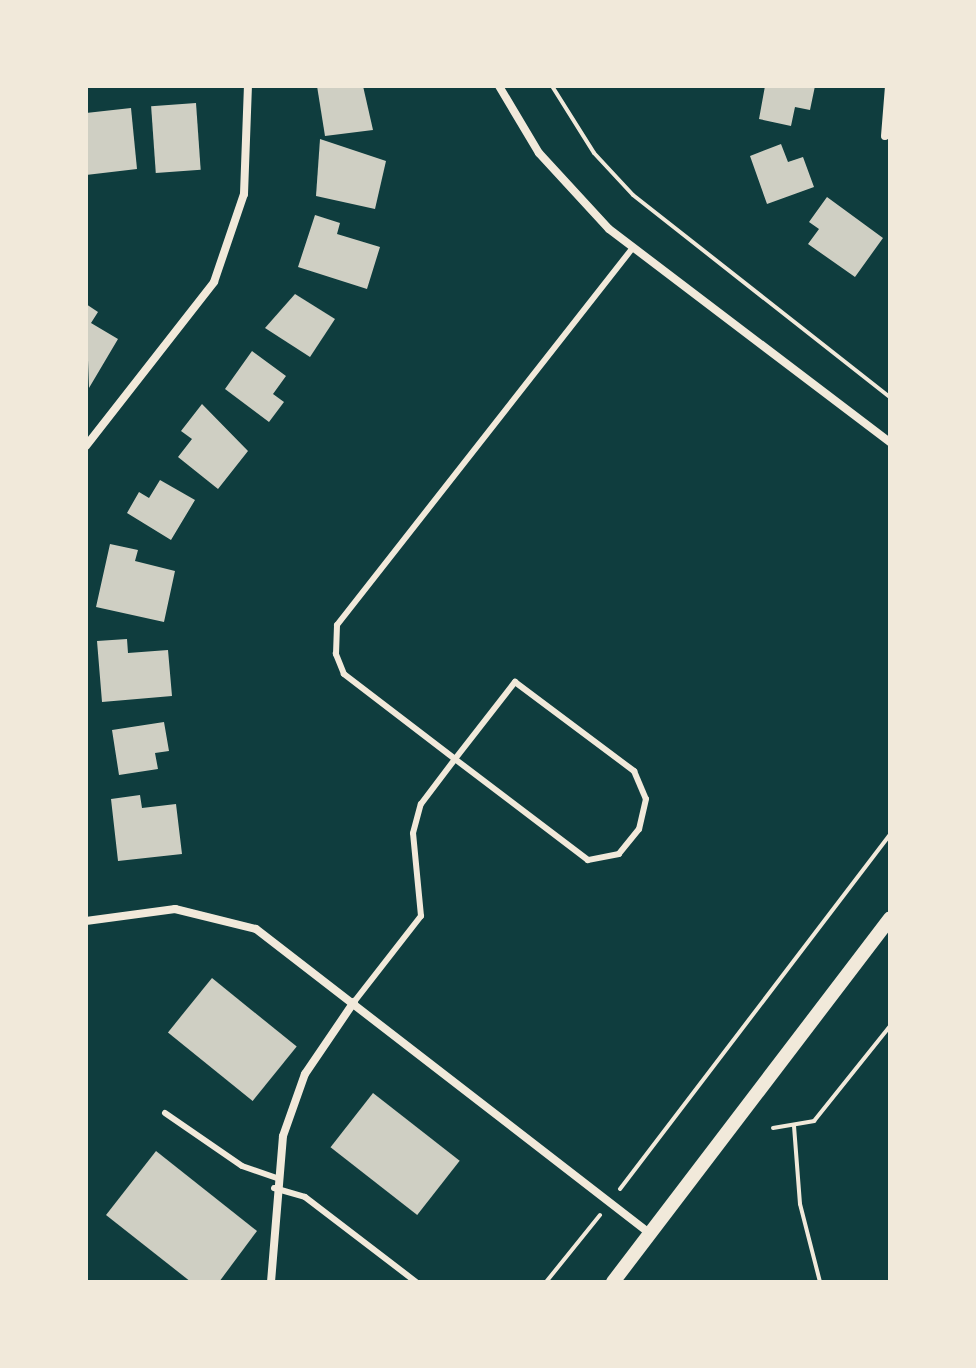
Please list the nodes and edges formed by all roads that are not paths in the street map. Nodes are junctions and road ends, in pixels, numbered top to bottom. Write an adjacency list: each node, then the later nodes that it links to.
1 (248, 86): 7 (street)
2 (499, 86): 5 (street)
3 (889, 86): 4 (street)
4 (885, 136)
5 (633, 247): 6 (street); 8 (lane)
6 (890, 442)
7 (86, 446)
8 (455, 759): 8 (lane); 11 (lane)
9 (890, 918): 15 (street)
10 (86, 921): 11 (street)
11 (354, 1002): 13 (street); 15 (street)
12 (165, 1113): 13 (lane)
13 (276, 1178): 14 (street)
14 (274, 1188): 16 (street); 17 (lane)
15 (650, 1234): 18 (street)
16 (271, 1282)
17 (416, 1282)
18 (613, 1282)

